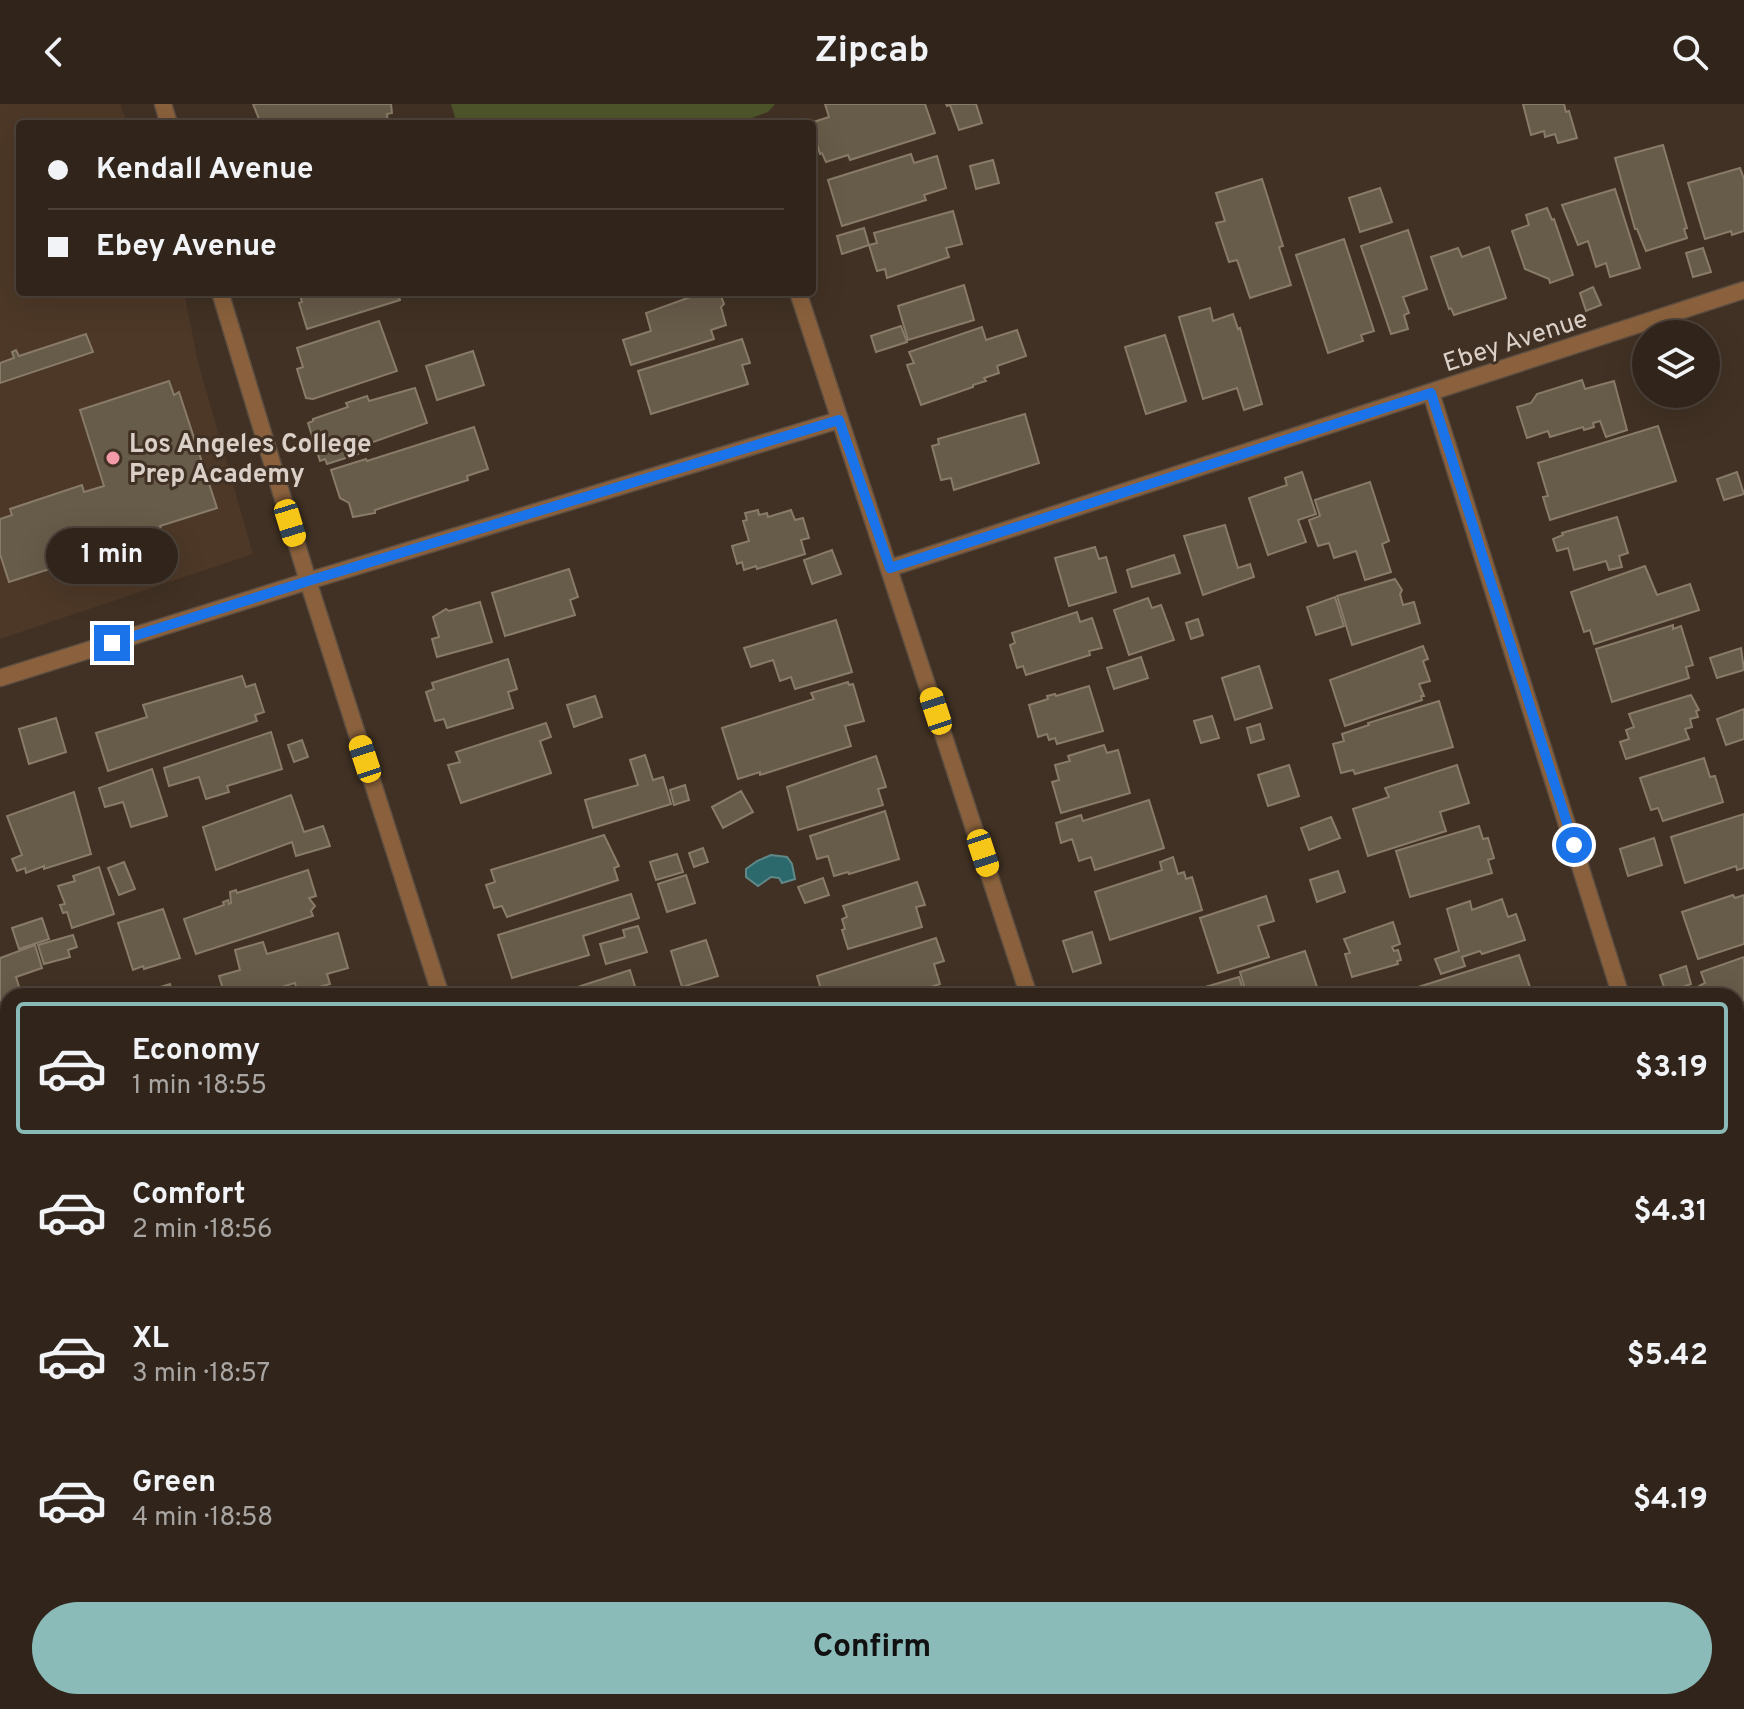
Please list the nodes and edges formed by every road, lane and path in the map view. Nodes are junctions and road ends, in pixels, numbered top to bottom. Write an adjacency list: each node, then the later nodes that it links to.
1 (1744, 290): 4 (street, Ebey Avenue)
2 (221, 296): 7 (street)
3 (799, 296): 5 (street)
4 (1431, 393): 6 (street, Ebey Avenue); 11 (street)
5 (839, 420): 6 (street); 7 (street)
6 (890, 568): 10 (street)
7 (308, 581): 8 (street); 9 (street)
8 (0, 678)
9 (438, 988)
10 (1026, 988)
11 (1618, 988)

